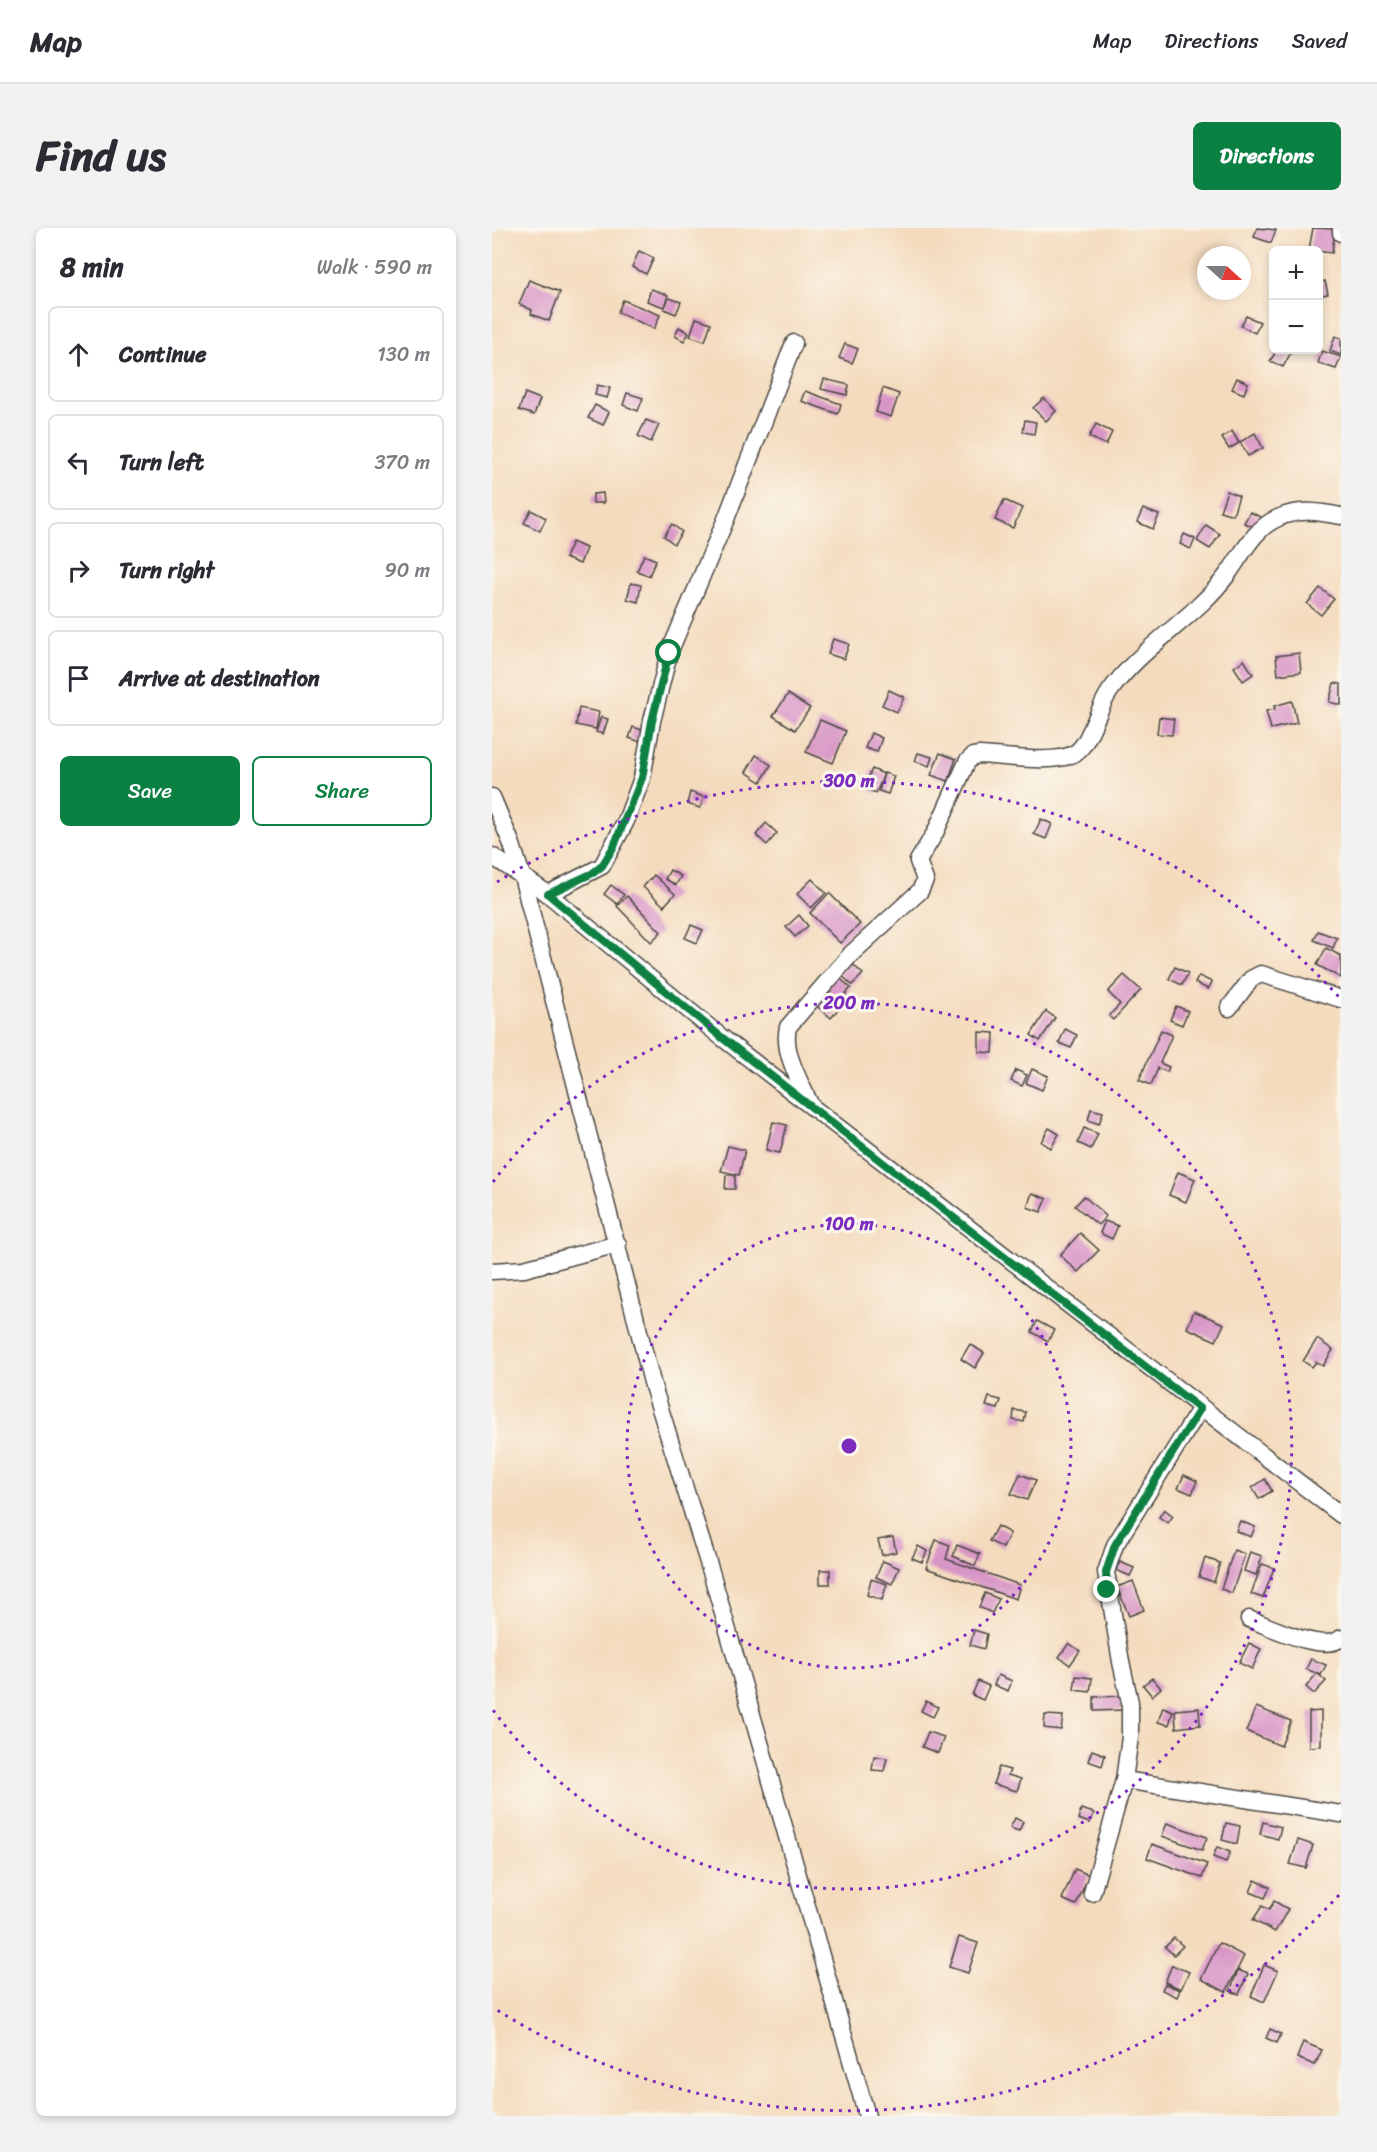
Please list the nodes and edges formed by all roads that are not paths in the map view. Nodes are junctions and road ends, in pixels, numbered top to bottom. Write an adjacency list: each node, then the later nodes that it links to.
1 (1341, 228): 2 (street)
2 (1341, 233)
3 (794, 343): 8 (street)
4 (1341, 516): 11 (street)
5 (492, 797): 7 (street)
6 (492, 856): 7 (street)
7 (522, 876): 8 (street); 12 (street)
8 (548, 894): 11 (street)
9 (1341, 999): 10 (street)
10 (1229, 1008)
11 (810, 1105): 14 (street)
12 (618, 1244): 13 (street); 21 (street)
13 (492, 1271)
14 (1200, 1409): 15 (street); 18 (street)
15 (1341, 1515)
16 (1249, 1619): 17 (street)
17 (1341, 1638)
18 (1124, 1780): 19 (street); 20 (street)
19 (1341, 1814)
20 (1092, 1893)
21 (867, 2116)

